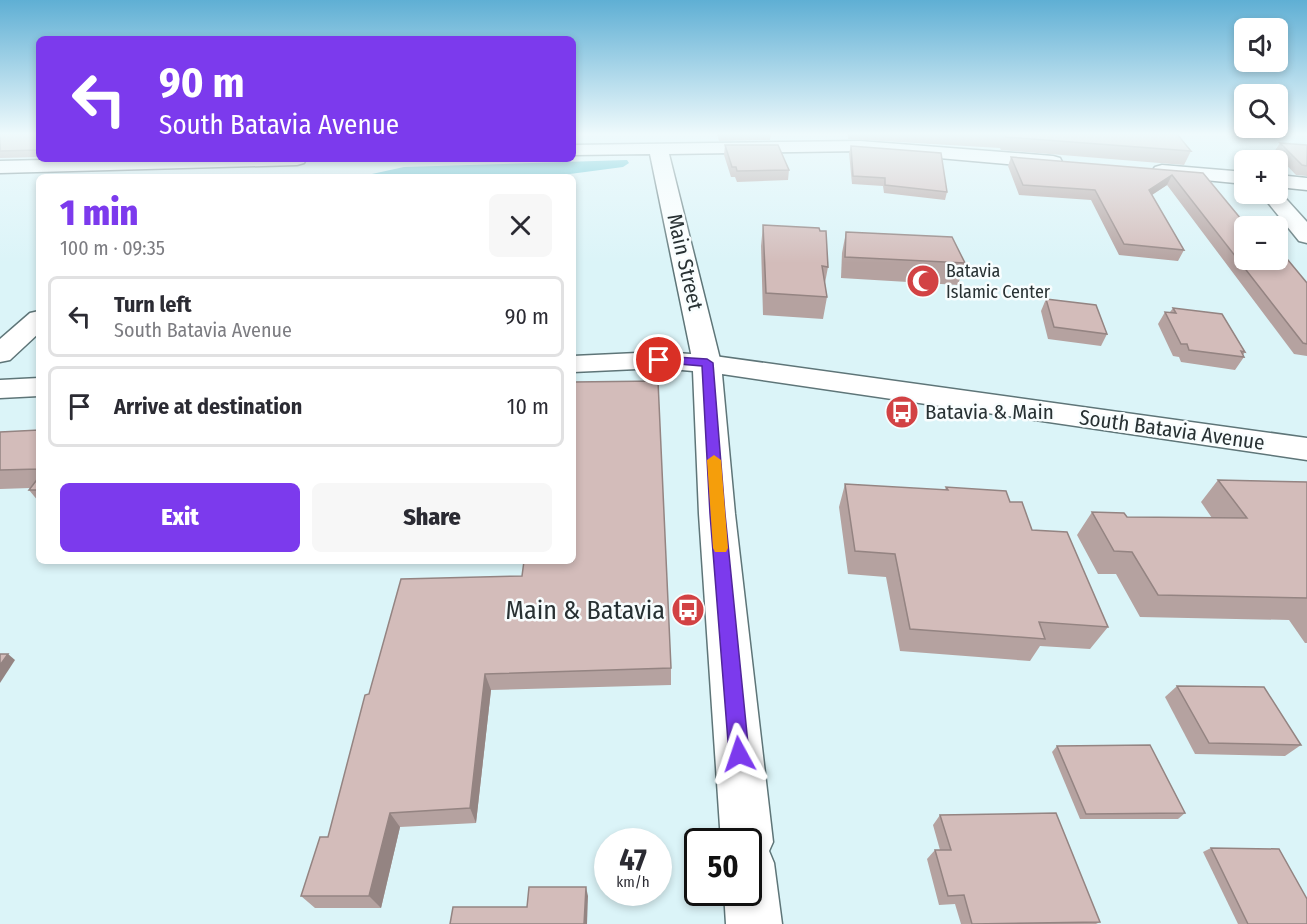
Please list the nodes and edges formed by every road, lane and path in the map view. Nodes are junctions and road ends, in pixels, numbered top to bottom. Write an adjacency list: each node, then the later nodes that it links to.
1 (665, 177): 9 (street, Main Street)
2 (1288, 182): 3 (street)
3 (1307, 184)
4 (1280, 204): 5 (street)
5 (1307, 236)
6 (36, 322): 7 (street)
7 (0, 354)
8 (576, 363): 9 (street, South Batavia Avenue)
9 (707, 363): 12 (street, South Batavia Avenue); 13 (street, Main Street)
10 (36, 387): 11 (street)
11 (0, 389)
12 (1307, 449)
13 (746, 828)
14 (752, 906): 15 (street)
15 (754, 924)

